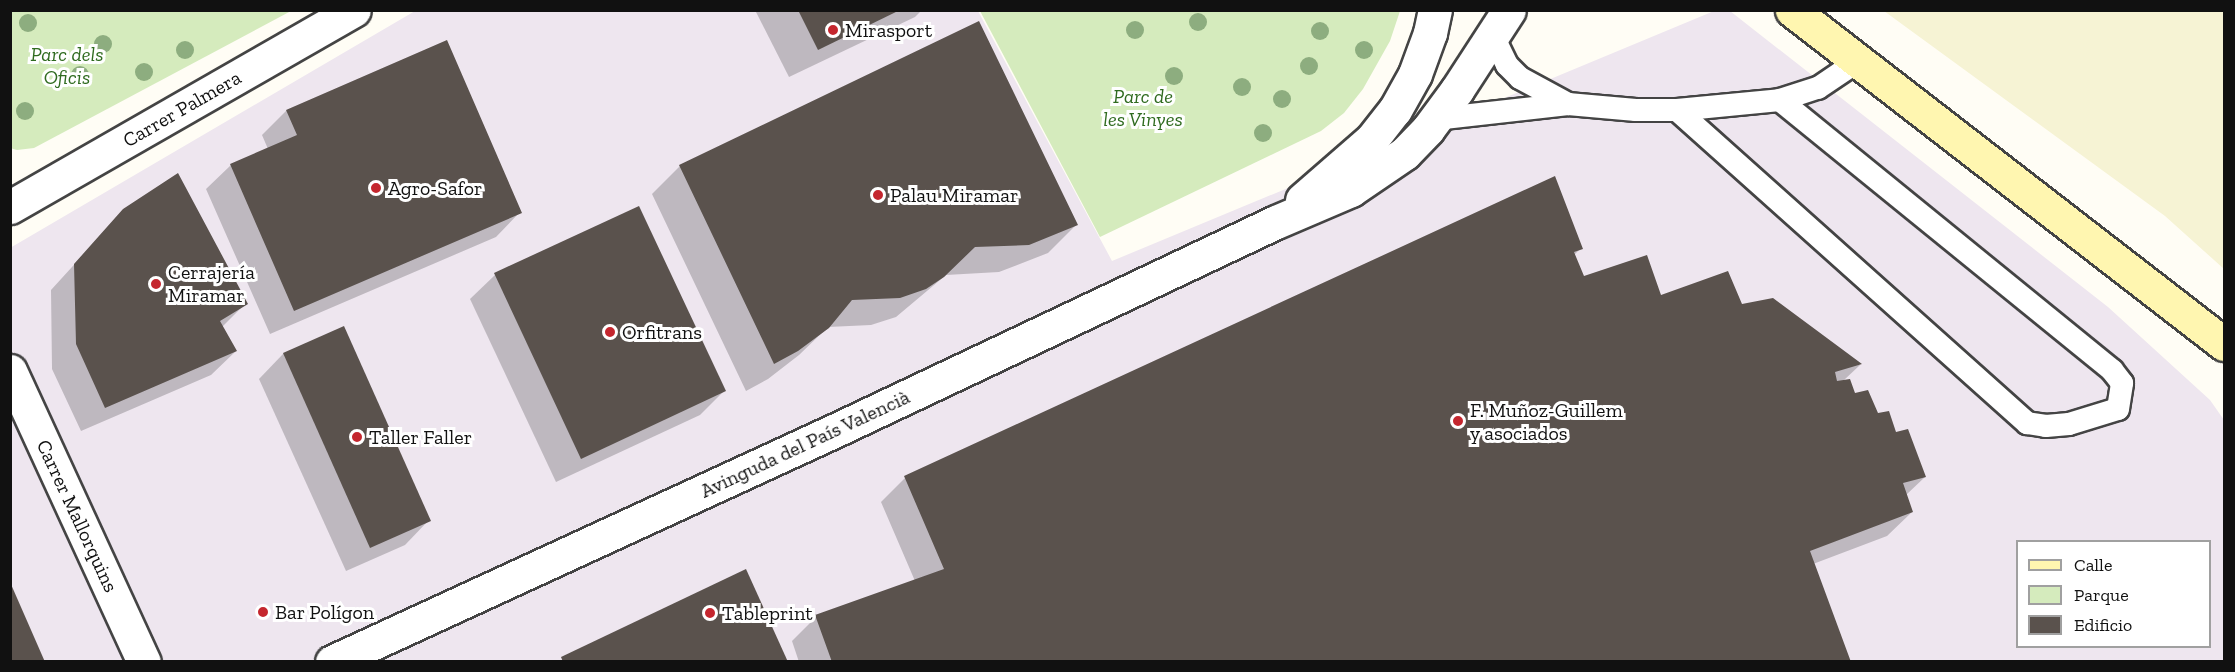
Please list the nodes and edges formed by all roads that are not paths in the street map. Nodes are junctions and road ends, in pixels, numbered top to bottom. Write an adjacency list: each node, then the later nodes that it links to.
1 (354, 10): 10 (street, Carrer Palmera)
2 (1435, 10): 11 (street)
3 (1792, 10): 5 (main road)
4 (1500, 22): 7 (lane); 9 (street)
5 (1858, 61): 6 (lane); 12 (main road)
6 (1780, 100): 8 (lane); 8 (lane)
7 (1568, 104): 8 (lane); 9 (lane)
8 (1677, 110)
9 (1435, 120): 11 (street)
10 (10, 207)
11 (1276, 222): 15 (street, Avinguda del País Valencià)
12 (2224, 344)
13 (10, 371): 14 (street, Carrer Mallorquins)
14 (144, 662)
15 (332, 662)

